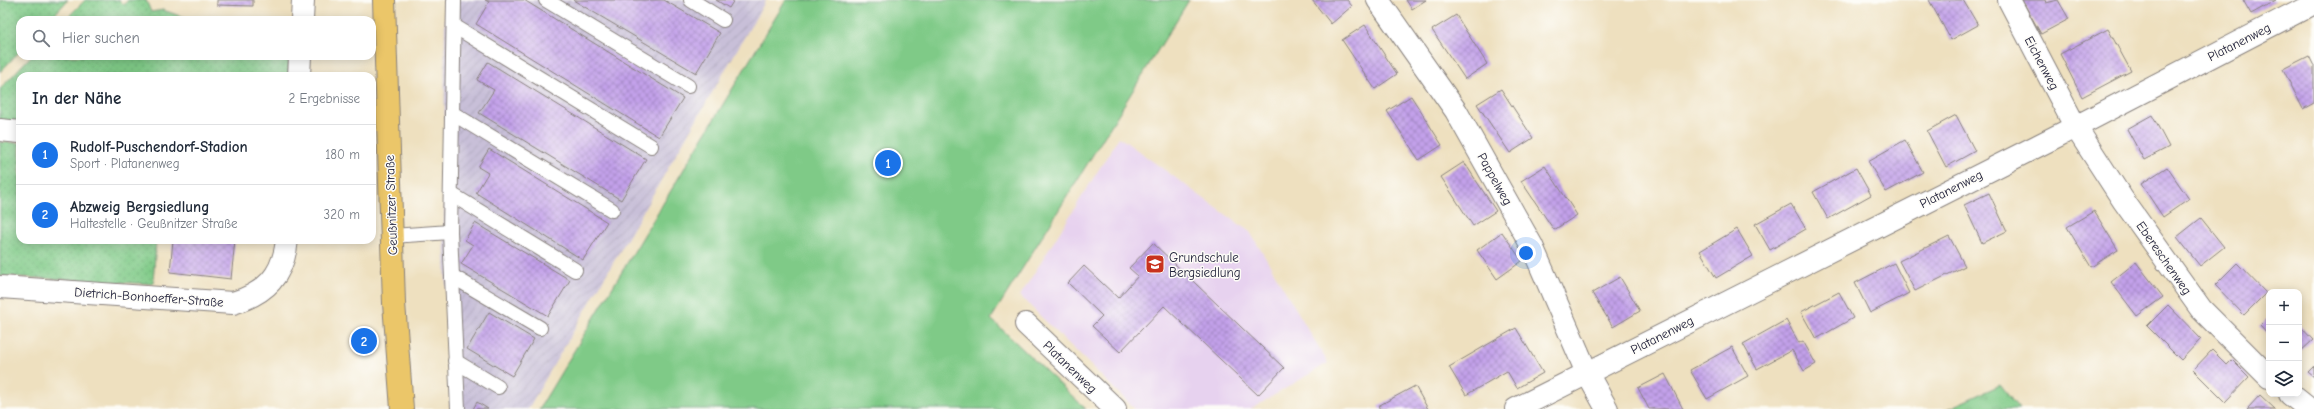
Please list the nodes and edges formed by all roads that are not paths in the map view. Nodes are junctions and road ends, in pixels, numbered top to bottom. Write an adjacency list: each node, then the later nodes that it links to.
1 (304, 0): 9 (street)
2 (384, 0): 23 (main road, Geußnitzer Straße)
3 (454, 0): 11 (lane)
4 (546, 0): 14 (lane)
5 (691, 0): 10 (lane)
6 (1378, 0): 31 (street, Pappelweg)
7 (2008, 0): 16 (street, Eichenweg)
8 (2314, 4): 16 (street, Platanenweg)
9 (302, 16)
10 (723, 20)
11 (454, 26): 15 (lane); 19 (lane)
12 (300, 60): 13 (street)
13 (299, 72)
14 (688, 86)
15 (452, 113): 20 (lane); 21 (lane)
16 (2075, 126): 31 (street, Platanenweg); 32 (street, Ebereschenweg)
17 (0, 130): 18 (street)
18 (16, 132)
19 (651, 146)
20 (451, 194): 22 (lane); 25 (lane)
21 (612, 210)
22 (450, 232): 23 (lane); 26 (lane)
23 (392, 236): 35 (main road, Geußnitzer Straße)
24 (287, 244): 27 (street, Dietrich-Bonhoeffer-Straße)
25 (575, 270)
26 (452, 276): 29 (lane); 30 (lane)
27 (0, 287)
28 (1026, 324): 37 (street, Platanenweg)
29 (540, 328)
30 (455, 361): 33 (lane); 36 (lane)
31 (1587, 373): 38 (street, Platanenweg); 39 (street)
32 (2266, 374)
33 (498, 387)
34 (2294, 397): 40 (street)
35 (402, 409)
36 (458, 409)
37 (1114, 409)
38 (1516, 409)
39 (1607, 409)
40 (2309, 409)

